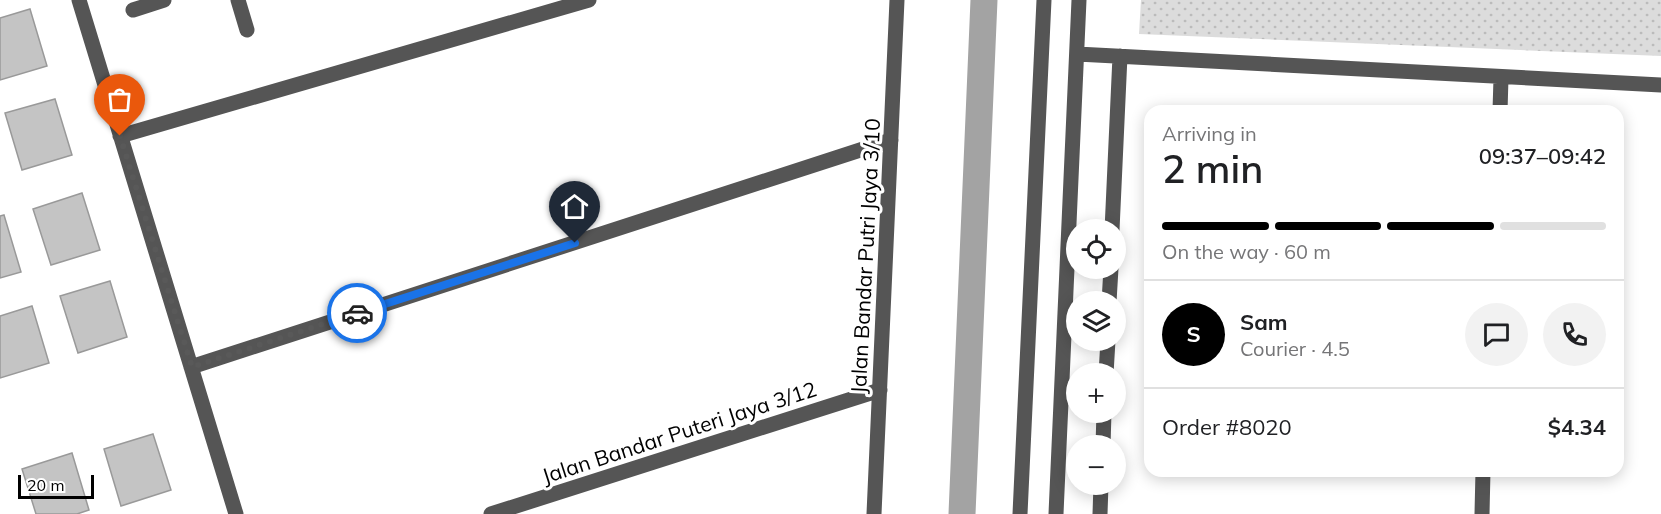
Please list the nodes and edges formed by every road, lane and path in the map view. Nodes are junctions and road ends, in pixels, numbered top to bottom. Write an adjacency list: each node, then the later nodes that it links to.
1 (79, 0): 15 (street)
2 (164, 0): 8 (street)
3 (238, 0): 9 (street)
4 (589, 0): 15 (street)
5 (897, 0): 16 (street, Jalan Bandar Putri Jaya 3/10)
6 (1044, 0): 25 (street)
7 (1079, 0): 10 (street)
8 (133, 10)
9 (247, 30)
10 (1077, 54): 11 (street); 26 (street)
11 (1120, 56): 12 (street); 17 (street)
12 (1501, 78): 13 (street); 14 (street)
13 (1661, 85)
14 (1500, 105)
15 (120, 136): 18 (street)
16 (891, 140): 18 (street); 19 (street, Jalan Bandar Putri Jaya 3/10)
17 (1113, 219)
18 (192, 367): 22 (street)
19 (880, 390): 23 (street, Jalan Bandar Puteri Jaya 3/12); 24 (street, Jalan Bandar Putri Jaya 3/10)
20 (1484, 477): 28 (street)
21 (1101, 495): 27 (street)
22 (236, 514)
23 (491, 514)
24 (874, 514)
25 (1020, 514)
26 (1056, 514)
27 (1100, 514)
28 (1482, 514)

